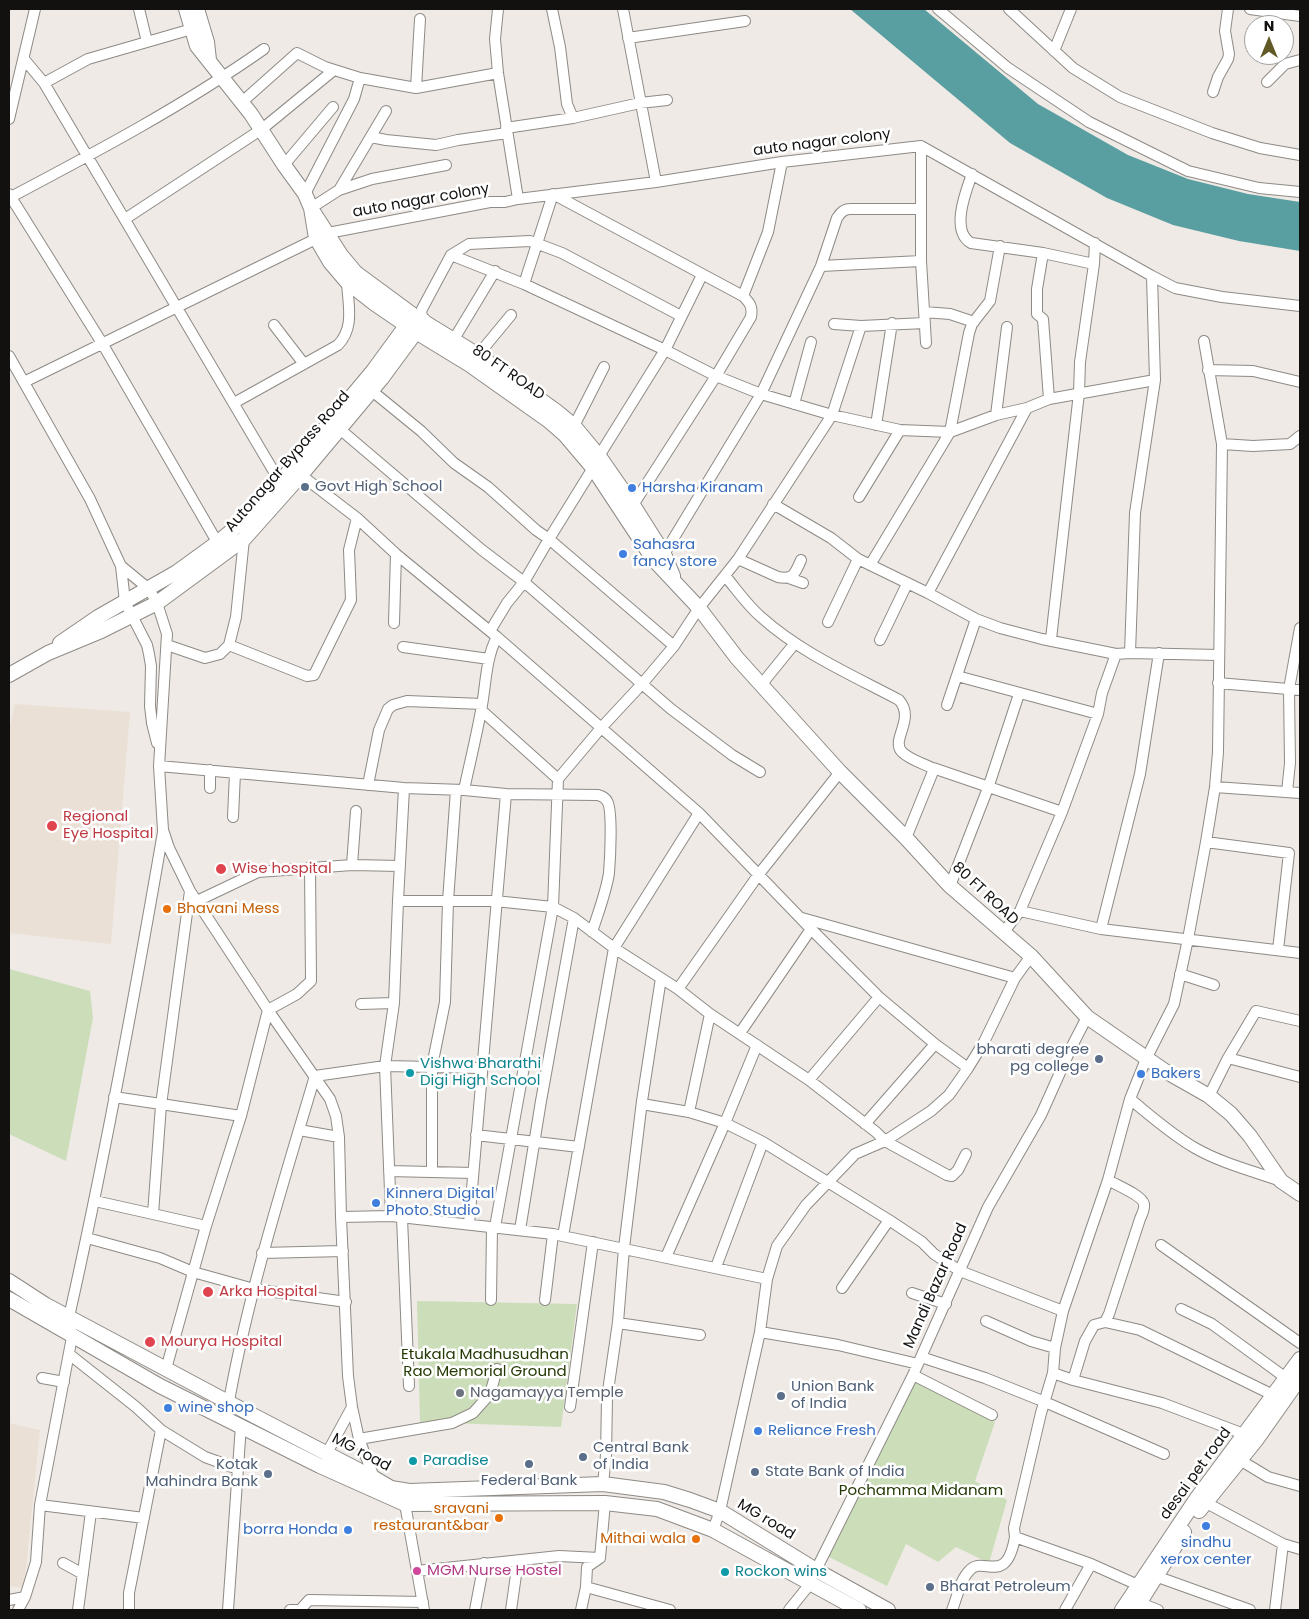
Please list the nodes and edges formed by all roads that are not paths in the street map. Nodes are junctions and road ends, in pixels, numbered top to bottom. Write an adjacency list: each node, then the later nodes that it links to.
1 (35, 9): 21 (street)
2 (139, 9): 18 (street)
3 (186, 9): 16 (main road, 80 FT ROAD)
4 (197, 9): 22 (main road, 80 FT ROAD)
5 (498, 9): 25 (street)
6 (552, 9): 37 (street)
7 (623, 9): 17 (street)
8 (938, 9): 51 (street)
9 (1009, 9): 20 (street)
10 (1071, 9): 20 (street)
11 (1228, 9): 31 (street)
12 (1253, 9): 13 (street)
13 (1300, 16)
14 (420, 19): 30 (street)
15 (745, 21): 17 (street)
16 (192, 29): 18 (street); 22 (main road, 80 FT ROAD)
17 (628, 38): 34 (street)
18 (147, 42): 29 (street)
19 (264, 49): 26 (street)
20 (1054, 51): 43 (street)
21 (24, 59): 29 (street); 38 (street)
22 (209, 60): 26 (main road, 80 FT ROAD)
23 (1300, 60): 28 (street)
24 (334, 70): 27 (street); 33 (street); 39 (street)
25 (498, 73): 30 (street); 40 (street)
26 (222, 78): 33 (main road, 80 FT ROAD); 44 (street)
27 (360, 78): 30 (street); 52 (street)
28 (1267, 82)
29 (44, 83): 44 (street)
30 (416, 88)
31 (1214, 92)
32 (667, 100): 34 (street)
33 (242, 102): 39 (main road, 80 FT ROAD)
34 (640, 103): 37 (street); 49 (street)
35 (333, 107): 46 (street)
36 (386, 111): 41 (street)
37 (574, 118): 40 (street)
38 (9, 119)
39 (262, 129): 46 (main road, 80 FT ROAD); 58 (street)
40 (507, 130): 41 (street); 55 (street)
41 (371, 137): 50 (street)
42 (920, 146): 45 (street, auto nagar colony); 48 (street); 57 (street)
43 (1300, 155)
44 (88, 157): 54 (street); 58 (street)
45 (782, 162): 49 (street, auto nagar colony); 73 (street)
46 (284, 165): 52 (main road, 80 FT ROAD)
47 (446, 165): 50 (street)
48 (972, 174): 60 (street); 62 (street)
49 (656, 182): 53 (street, auto nagar colony)
50 (339, 190): 56 (street)
51 (1300, 192)
52 (305, 194): 56 (main road, 80 FT ROAD)
53 (553, 194): 55 (street, auto nagar colony); 61 (street); 69 (street)
54 (9, 196): 90 (street)
55 (518, 198): 59 (street, auto nagar colony)
56 (311, 208): 59 (main road, 80 FT ROAD)
57 (921, 209): 65 (street); 67 (street)
58 (125, 219): 75 (street)
59 (322, 236): 71 (main road, 80 FT ROAD); 75 (street, auto nagar colony); 80 (main road, 80 FT ROAD)
60 (1095, 243): 66 (street); 70 (street)
61 (536, 244): 64 (street); 72 (street); 78 (street)
62 (1000, 246): 63 (street); 79 (street)
63 (1043, 253): 66 (street); 105 (street)
64 (451, 255): 68 (street); 80 (street)
65 (921, 261): 67 (street); 76 (street)
66 (1094, 264): 103 (street)
67 (821, 266): 104 (street)
68 (495, 272): 72 (street); 87 (street)
69 (702, 275): 73 (street); 78 (street)
70 (1152, 276): 74 (street); 99 (street)
71 (347, 282): 80 (main road, 80 FT ROAD); 95 (street)
72 (524, 284): 92 (street)
73 (743, 296): 98 (street)
74 (1300, 306)
75 (177, 307): 90 (street, auto nagar colony); 106 (street)
76 (924, 312): 79 (street); 82 (street)
77 (511, 315): 93 (street)
78 (681, 316): 92 (street)
79 (974, 322): 115 (street)
80 (415, 323): 87 (main road, 80 FT ROAD); 102 (main road, Autonagar Bypass Road); 111 (main road, Autonagar Bypass Road); 118 (main road, 80 FT ROAD)
81 (892, 323): 82 (street); 85 (street); 112 (street)
82 (925, 323): 91 (street)
83 (834, 324): 85 (street)
84 (274, 325): 95 (street)
85 (861, 326): 109 (street)
86 (1007, 327): 110 (street)
87 (454, 339): 93 (main road, 80 FT ROAD)
88 (1204, 341): 97 (street)
89 (811, 342): 107 (street)
90 (102, 343): 100 (street, auto nagar colony); 127 (street)
91 (926, 343)
92 (664, 350): 98 (street); 118 (street)
93 (478, 355): 113 (main road, 80 FT ROAD)
94 (9, 356): 100 (street)
95 (304, 364): 106 (street)
96 (604, 367): 113 (street)
97 (1208, 370): 101 (street); 117 (street)
98 (716, 376): 104 (street); 123 (street)
99 (1154, 380): 103 (street); 160 (street)
100 (24, 382): 134 (street)
101 (1300, 382)
102 (372, 391): 111 (main road, Autonagar Bypass Road); 125 (street)
103 (1079, 393): 105 (street); 152 (street)
104 (761, 394): 107 (street); 129 (street)
105 (1049, 399): 108 (street)
106 (234, 403): 120 (street)
107 (794, 404): 109 (street)
108 (1027, 408): 110 (street); 142 (street)
109 (832, 415): 112 (street); 122 (street)
110 (996, 415): 115 (street)
111 (335, 425): 119 (main road, Autonagar Bypass Road); 137 (street)
112 (876, 425): 114 (street)
113 (574, 426): 118 (main road, 80 FT ROAD)
114 (900, 430): 115 (street); 121 (street)
115 (950, 432): 133 (street)
116 (1300, 436): 117 (street)
117 (1222, 444): 163 (street)
118 (596, 462): 123 (main road, 80 FT ROAD); 125 (street); 138 (main road, 80 FT ROAD)
119 (297, 471): 120 (main road, Autonagar Bypass Road); 124 (street); 126 (main road, Autonagar Bypass Road)
120 (280, 482): 127 (main road, Autonagar Bypass Road)
121 (859, 497)
122 (773, 504): 130 (street); 131 (street)
123 (633, 505): 129 (main road, 80 FT ROAD)
124 (356, 518): 128 (street); 156 (street)
125 (549, 539): 137 (street); 157 (street)
126 (244, 540): 127 (main road, Autonagar Bypass Road); 156 (street)
127 (221, 549): 141 (main road, Autonagar Bypass Road); 144 (main road, Autonagar Bypass Road)
128 (396, 554): 149 (street); 151 (street)
129 (664, 554): 138 (main road, 80 FT ROAD)
130 (738, 559): 135 (street); 136 (street)
131 (858, 559): 133 (street); 148 (street)
132 (801, 560): 136 (street)
133 (870, 565): 140 (street)
134 (121, 566): 141 (street); 143 (street)
135 (726, 576): 145 (street); 154 (street)
136 (789, 578): 139 (street)
137 (524, 582): 151 (street); 168 (street)
138 (676, 583): 145 (main road, 80 FT ROAD)
139 (803, 583)
140 (907, 584): 142 (street); 153 (street)
141 (149, 589): 143 (main road, Autonagar Bypass Road); 144 (street)
142 (928, 593): 147 (street)
143 (125, 602): 146 (street); 159 (main road, Autonagar Bypass Road)
144 (157, 602): 146 (main road, Autonagar Bypass Road); 155 (street)
145 (699, 608): 157 (street); 169 (main road, 80 FT ROAD)
146 (132, 616): 159 (main road, Autonagar Bypass Road); 177 (street)
147 (976, 619): 152 (street); 166 (street)
148 (828, 622)
149 (394, 623)
150 (1300, 628): 170 (street)
151 (494, 634): 164 (street); 176 (street)
152 (1051, 639): 162 (street)
153 (880, 640)
154 (795, 643): 169 (street); 179 (street)
155 (167, 645): 156 (street); 177 (street)
156 (229, 645)
157 (674, 646): 168 (street)
158 (403, 647): 164 (street)
159 (48, 653): 165 (main road, Autonagar Bypass Road)
160 (1130, 653): 161 (street); 162 (street)
161 (1158, 653): 163 (street); 217 (street)
162 (1116, 654): 175 (street)
163 (1218, 655): 167 (street)
164 (489, 659): 174 (street)
165 (9, 675)
166 (957, 676): 172 (street); 173 (street)
167 (1218, 683): 170 (street); 186 (street)
168 (642, 684): 176 (street); 181 (street)
169 (761, 685): 182 (main road, 80 FT ROAD)
170 (1289, 689): 171 (street); 191 (street)
171 (1300, 690)
172 (1020, 694): 175 (street); 189 (street)
173 (947, 706)
174 (482, 707): 184 (street); 185 (street); 190 (street)
175 (1098, 714): 196 (street)
176 (601, 728): 184 (street); 197 (street)
177 (159, 749): 178 (street)
178 (159, 766): 180 (street); 199 (street)
179 (933, 768): 189 (street); 200 (street)
180 (210, 770): 183 (street); 187 (street)
181 (760, 772)
182 (840, 772): 200 (main road, 80 FT ROAD); 205 (street)
183 (234, 773): 185 (street); 198 (street)
184 (558, 780): 192 (street)
185 (368, 785): 188 (street)
186 (1215, 787): 191 (street); 201 (street)
187 (210, 788)
188 (404, 788): 190 (street); 203 (street)
189 (988, 788): 196 (street); 206 (street)
190 (460, 790): 194 (street); 210 (street)
191 (1287, 792): 193 (street)
192 (558, 793): 194 (street); 212 (street); 218 (street)
193 (1300, 793)
194 (506, 794): 211 (street)
195 (356, 811): 202 (street)
196 (1062, 812): 213 (street)
197 (699, 813): 205 (street); 221 (street)
198 (234, 817)
199 (163, 830): 207 (street); 250 (street)
200 (906, 838): 206 (main road, 80 FT ROAD)
201 (1206, 842): 220 (street); 222 (street)
202 (352, 865): 203 (street); 204 (street)
203 (400, 866): 209 (street)
204 (310, 867): 208 (street); 233 (street)
205 (759, 874): 215 (street); 229 (street)
206 (950, 886): 219 (main road, 80 FT ROAD)
207 (190, 891): 208 (street); 253 (street)
208 (197, 901): 233 (street)
209 (398, 901): 210 (street); 231 (street)
210 (448, 901): 211 (street); 243 (street)
211 (495, 902): 212 (street); 244 (street)
212 (553, 907): 214 (street); 261 (street)
213 (1020, 911): 217 (street); 219 (street)
214 (574, 918): 218 (street); 262 (street)
215 (802, 918): 216 (street); 227 (street)
216 (811, 929): 230 (street); 237 (street)
217 (1101, 929): 220 (street)
218 (592, 932): 221 (street)
219 (1003, 933): 224 (main road, 80 FT ROAD)
220 (1188, 939): 222 (street); 225 (street)
221 (614, 948): 226 (street); 265 (street)
222 (1278, 950): 223 (street)
223 (1300, 953)
224 (1032, 956): 227 (street); 235 (main road, 80 FT ROAD)
225 (1180, 974): 228 (street); 241 (street)
226 (661, 978): 229 (street); 252 (street)
227 (1015, 978): 245 (street)
228 (1214, 985)
229 (678, 989): 234 (street)
230 (880, 997): 238 (street); 248 (street)
231 (394, 1003): 232 (street); 242 (street)
232 (361, 1004)
233 (268, 1010): 246 (street); 255 (street)
234 (710, 1014): 237 (street); 254 (street)
235 (1087, 1017): 241 (main road, 80 FT ROAD); 293 (street, Mandi Bazar Road)
236 (1300, 1020): 240 (street)
237 (740, 1033): 239 (street)
238 (936, 1044): 245 (street); 257 (street)
239 (757, 1045): 248 (street); 256 (street)
240 (1228, 1058): 247 (street); 249 (street)
241 (1146, 1059): 249 (main road, 80 FT ROAD); 251 (street)
242 (386, 1066): 243 (street); 246 (street); 267 (street)
243 (432, 1066): 244 (street); 268 (street)
244 (481, 1068): 259 (street)
245 (968, 1068): 263 (street)
246 (315, 1076): 258 (street); 260 (street)
247 (1300, 1077)
248 (809, 1080): 257 (street)
249 (1209, 1096): 271 (main road, 80 FT ROAD)
250 (114, 1097): 253 (street); 274 (street)
251 (1130, 1099): 270 (street); 271 (street)
252 (642, 1104): 254 (street); 288 (street)
253 (161, 1105): 255 (street); 275 (street)
254 (689, 1112): 256 (street)
255 (241, 1116): 281 (street)
256 (725, 1123): 264 (street); 291 (street)
257 (865, 1124): 263 (street)
258 (299, 1130): 260 (street); 290 (street)
259 (476, 1135): 261 (street); 269 (street)
260 (339, 1137): 277 (street)
261 (511, 1138): 262 (street); 282 (street)
262 (534, 1141): 265 (street); 283 (street)
263 (886, 1141): 266 (street); 272 (street)
264 (763, 1142): 272 (street); 292 (street)
265 (579, 1147): 284 (street)
266 (966, 1154)
267 (390, 1171): 268 (street); 276 (street)
268 (432, 1172): 269 (street)
269 (473, 1173): 280 (street)
270 (1108, 1180): 306 (street); 309 (street)
271 (1282, 1181): 273 (main road, 80 FT ROAD)
272 (828, 1183): 279 (street); 295 (street)
273 (1300, 1194)
274 (95, 1201): 275 (street); 285 (street)
275 (153, 1214): 281 (street)
276 (391, 1216): 277 (street); 278 (street)
277 (341, 1217): 289 (street)
278 (402, 1218): 280 (street); 328 (street)
279 (889, 1220): 293 (street); 297 (street)
280 (468, 1224): 282 (street)
281 (206, 1226): 294 (street)
282 (493, 1227): 283 (street); 301 (street)
283 (520, 1230): 284 (street)
284 (558, 1235): 286 (street); 302 (street)
285 (87, 1238): 294 (street); 307 (street)
286 (593, 1242): 288 (street); 333 (street)
287 (1161, 1245): 314 (street)
288 (624, 1248): 291 (street); 310 (street)
289 (343, 1251): 290 (street); 303 (street)
290 (262, 1253): 298 (street)
291 (666, 1257): 292 (street)
292 (716, 1268): 295 (street)
293 (960, 1271): 304 (street, Mandi Bazar Road); 306 (street)
294 (193, 1272): 298 (street); 319 (street)
295 (767, 1279): 311 (street)
296 (9, 1281): 307 (main road, MG road)
297 (842, 1288)
298 (254, 1289): 303 (street); 330 (street)
299 (912, 1293): 304 (street)
300 (9, 1299): 313 (main road, MG road)
301 (491, 1300)
302 (545, 1300)
303 (346, 1302): 332 (street)
304 (946, 1304): 318 (street, Mandi Bazar Road)
305 (1181, 1309): 324 (street)
306 (1063, 1311): 315 (street)
307 (69, 1317): 313 (street); 319 (main road, MG road)
308 (986, 1321): 315 (street)
309 (1105, 1322): 326 (street); 329 (street)
310 (618, 1323): 312 (street); 344 (street)
311 (760, 1332): 318 (street); 351 (street)
312 (700, 1335)
313 (72, 1337): 316 (street); 335 (main road, MG road)
314 (1300, 1343)
315 (1054, 1348): 321 (street)
316 (69, 1354): 327 (street); 336 (street)
317 (1300, 1359): 324 (main road, desai pet road)
318 (920, 1360): 322 (street, Mandi Bazar Road); 331 (street)
319 (166, 1369): 330 (main road, MG road)
320 (497, 1369): 338 (street)
321 (1053, 1373): 326 (street); 331 (street)
322 (913, 1375): 334 (street); 363 (street, Mandi Bazar Road)
323 (42, 1378): 327 (street)
324 (1286, 1378): 329 (main road, desai pet road)
325 (1300, 1378): 337 (main road, desai pet road)
326 (1073, 1380): 337 (street)
327 (64, 1382): 350 (street)
328 (409, 1386)
329 (1273, 1395): 337 (main road, desai pet road)
330 (229, 1401): 339 (main road, MG road)
331 (1045, 1402): 340 (street); 355 (street)
332 (352, 1407): 338 (street); 339 (street)
333 (570, 1407)
334 (992, 1415)
335 (240, 1426): 342 (street); 346 (main road, MG road)
336 (161, 1430): 342 (street); 353 (street)
337 (1250, 1436): 341 (main road, desai pet road); 347 (main road, desai pet road)
338 (359, 1439): 343 (street)
339 (327, 1453): 343 (main road, MG road)
340 (1164, 1454)
341 (1240, 1460): 345 (street); 347 (main road, desai pet road)
342 (238, 1469): 378 (street)
343 (374, 1478): 344 (main road, MG road); 346 (street)
344 (603, 1484): 351 (main road, MG road)
345 (1300, 1486)
346 (382, 1494): 349 (main road, MG road)
347 (1202, 1500): 356 (street); 366 (main road, desai pet road); 368 (main road, desai pet road)
348 (605, 1503): 349 (main road, MG road); 354 (main road, MG road); 358 (street)
349 (405, 1504): 364 (street)
350 (40, 1505): 352 (street); 370 (street)
351 (720, 1511): 354 (street); 363 (main road, MG road)
352 (91, 1512): 353 (street); 365 (street)
353 (144, 1518): 377 (street)
354 (714, 1530): 367 (main road, MG road)
355 (1014, 1537): 362 (street); 387 (street)
356 (1283, 1544): 357 (street); 392 (street)
357 (1300, 1549)
358 (600, 1558): 359 (street); 369 (street)
359 (518, 1561): 361 (street); 381 (street)
360 (63, 1564): 365 (street)
361 (484, 1564): 364 (street); 380 (street)
362 (1091, 1564): 368 (street); 388 (street)
363 (816, 1570): 386 (main road, MG road)
364 (417, 1571): 372 (street)
365 (83, 1574): 376 (street)
366 (1158, 1577): 374 (main road, desai pet road); 391 (street)
367 (810, 1584): 373 (main road, MG road); 384 (street)
368 (1138, 1585): 389 (main road, desai pet road)
369 (586, 1587): 382 (street); 383 (street)
370 (24, 1597): 371 (street); 375 (street)
371 (9, 1600)
372 (424, 1606): 379 (street)
373 (843, 1606): 385 (main road, MG road)
374 (1138, 1606): 390 (street)
375 (18, 1610)
376 (78, 1610)
377 (129, 1610)
378 (228, 1610)
379 (290, 1610)
380 (475, 1610)
381 (511, 1610)
382 (581, 1610)
383 (670, 1610)
384 (789, 1610)
385 (859, 1610)
386 (888, 1610)
387 (952, 1610)
388 (1065, 1610)
389 (1122, 1610)
390 (1158, 1610)
391 (1250, 1610)
392 (1276, 1610)

